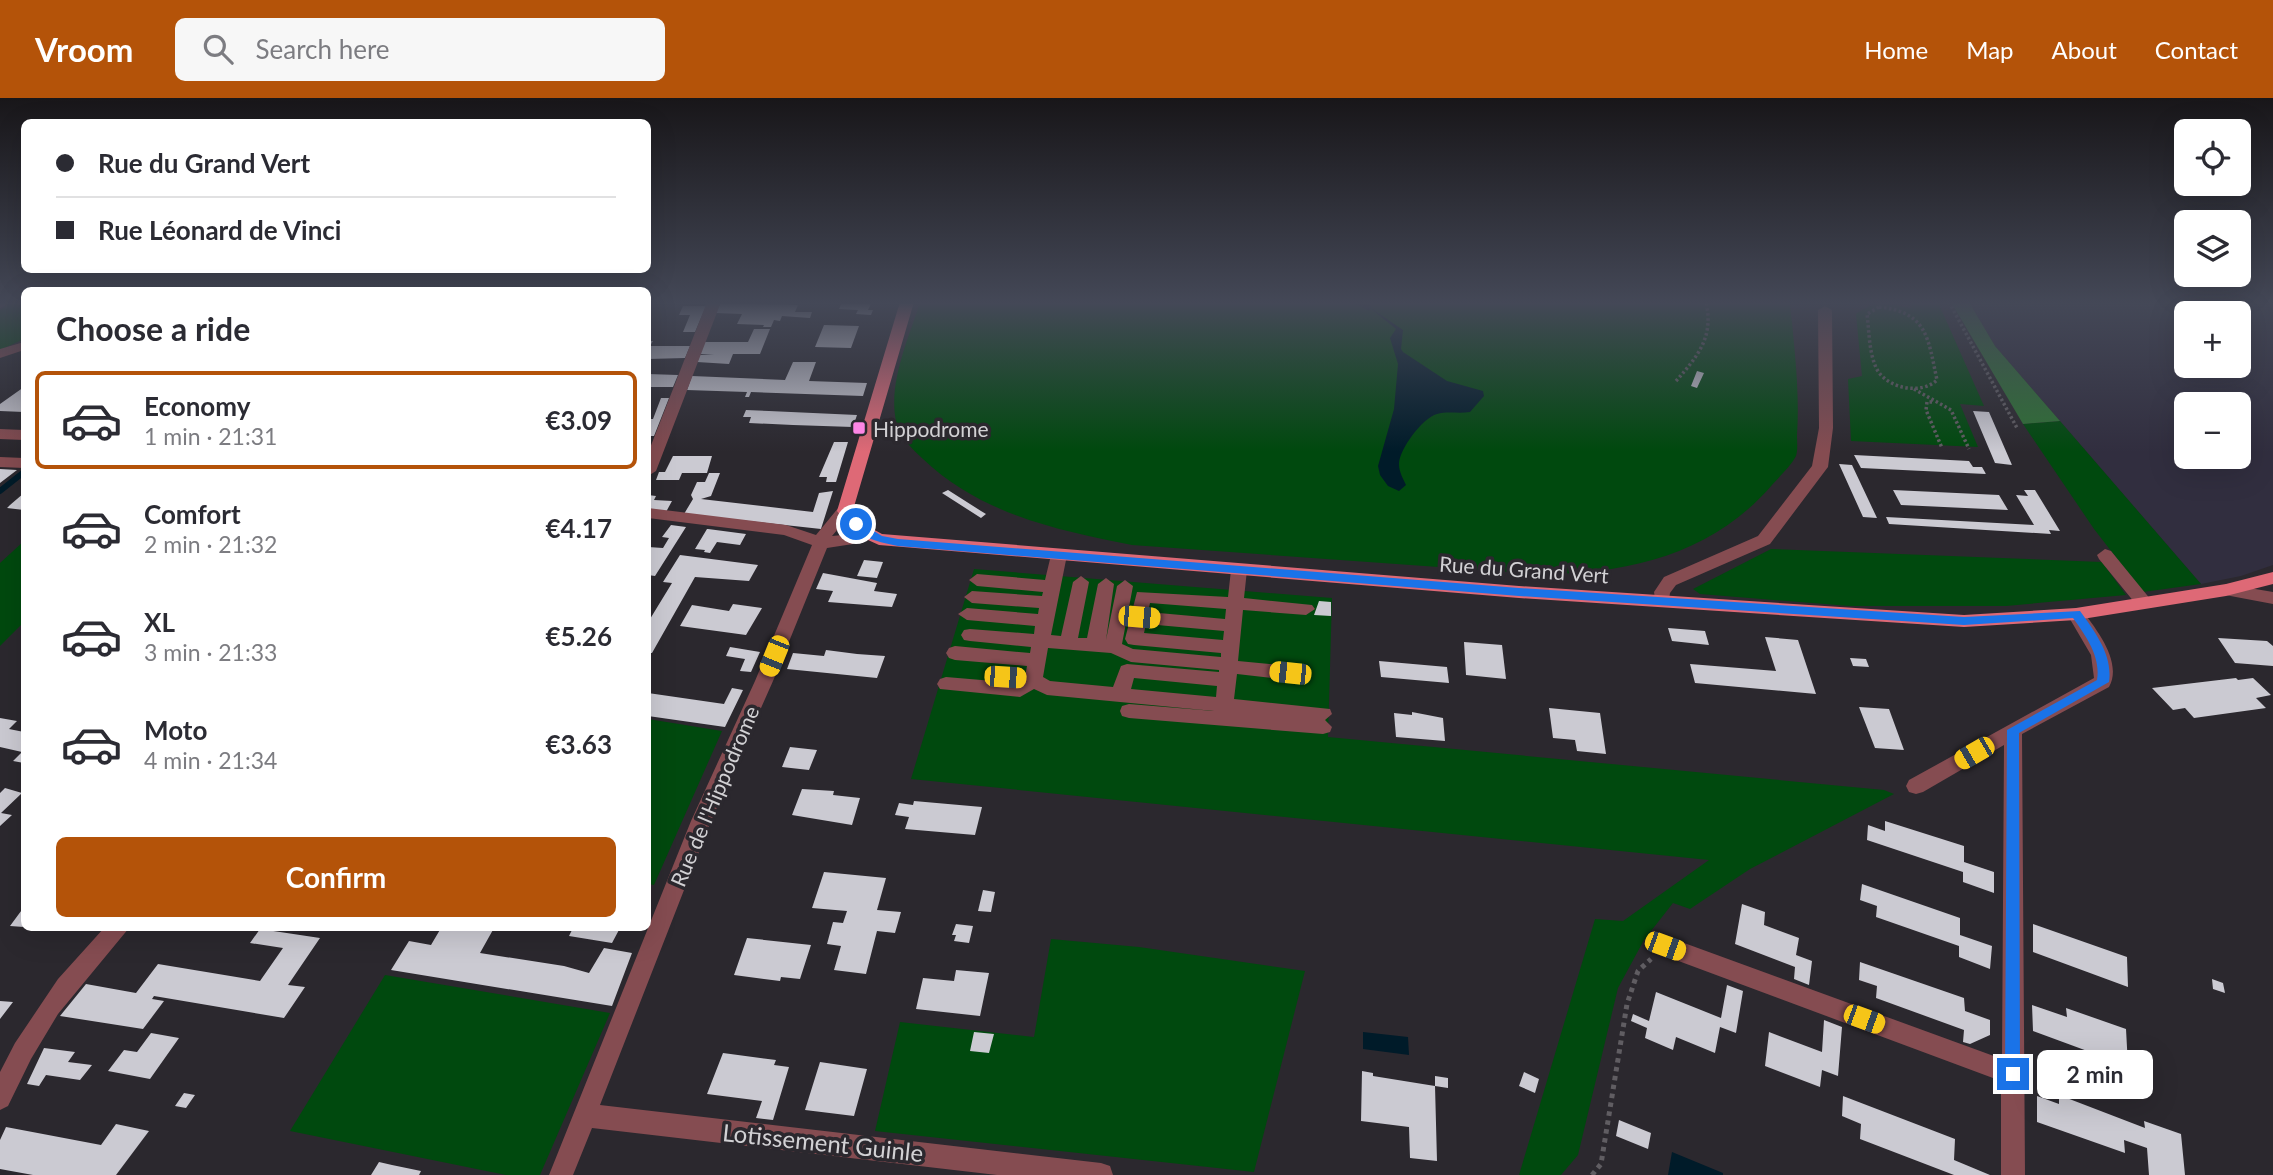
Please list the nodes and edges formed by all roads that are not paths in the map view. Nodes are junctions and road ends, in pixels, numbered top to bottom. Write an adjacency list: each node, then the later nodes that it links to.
1 (694, 352): 8 (street)
2 (892, 352): 9 (main road, Rue de l'Hippodrome)
3 (1825, 352): 24 (street)
4 (0, 434): 5 (street)
5 (21, 435)
6 (0, 462): 7 (street)
7 (21, 463)
8 (651, 463)
9 (845, 511): 11 (main road); 12 (street, Rue de l'Hippodrome)
10 (651, 513): 12 (street)
11 (863, 531): 12 (street); 13 (main road, Rue du Grand Vert)
12 (822, 543): 52 (street, Rue de l'Hippodrome)
13 (1059, 555): 15 (main road, Rue du Grand Vert); 25 (street)
14 (2105, 555): 26 (street)
15 (1239, 570): 23 (street); 24 (main road, Rue du Grand Vert)
16 (2273, 578): 21 (main road, Rue du Grand Vert)
17 (977, 580): 25 (street)
18 (1082, 582): 34 (street)
19 (1107, 584): 35 (street)
20 (1125, 586): 35 (street)
21 (2226, 590): 22 (street); 26 (main road, Rue du Grand Vert)
22 (2273, 598)
23 (1236, 603): 28 (street); 30 (street); 31 (street)
24 (1662, 603): 29 (main road, Rue du Grand Vert)
25 (1050, 604): 27 (street); 33 (street)
26 (2145, 604): 29 (main road, Rue du Grand Vert)
27 (969, 606)
28 (1306, 609)
29 (2076, 614): 46 (street)
30 (1139, 617): 31 (street); 39 (street)
31 (1234, 626): 39 (street)
32 (970, 635): 33 (street)
33 (1041, 640): 34 (street); 37 (street)
34 (1068, 642): 35 (street)
35 (1104, 646): 38 (street)
36 (955, 653): 37 (street)
37 (1037, 660): 42 (street)
38 (1129, 663): 39 (street); 43 (street)
39 (1229, 664): 40 (street); 44 (street)
40 (1290, 673)
41 (948, 679): 42 (street)
42 (1033, 680): 43 (street)
43 (1125, 703): 44 (street)
44 (1224, 711): 45 (street)
45 (1323, 721)
46 (2013, 730): 47 (street); 50 (street)
47 (1916, 786)
48 (115, 931): 51 (street)
49 (1665, 946): 50 (street)
50 (2013, 1074): 55 (street)
51 (0, 1098)
52 (585, 1115): 53 (street, Rue de l'Hippodrome); 54 (street, Lotissement Guinle)
53 (561, 1175)
54 (1101, 1175)
55 (2013, 1175)

